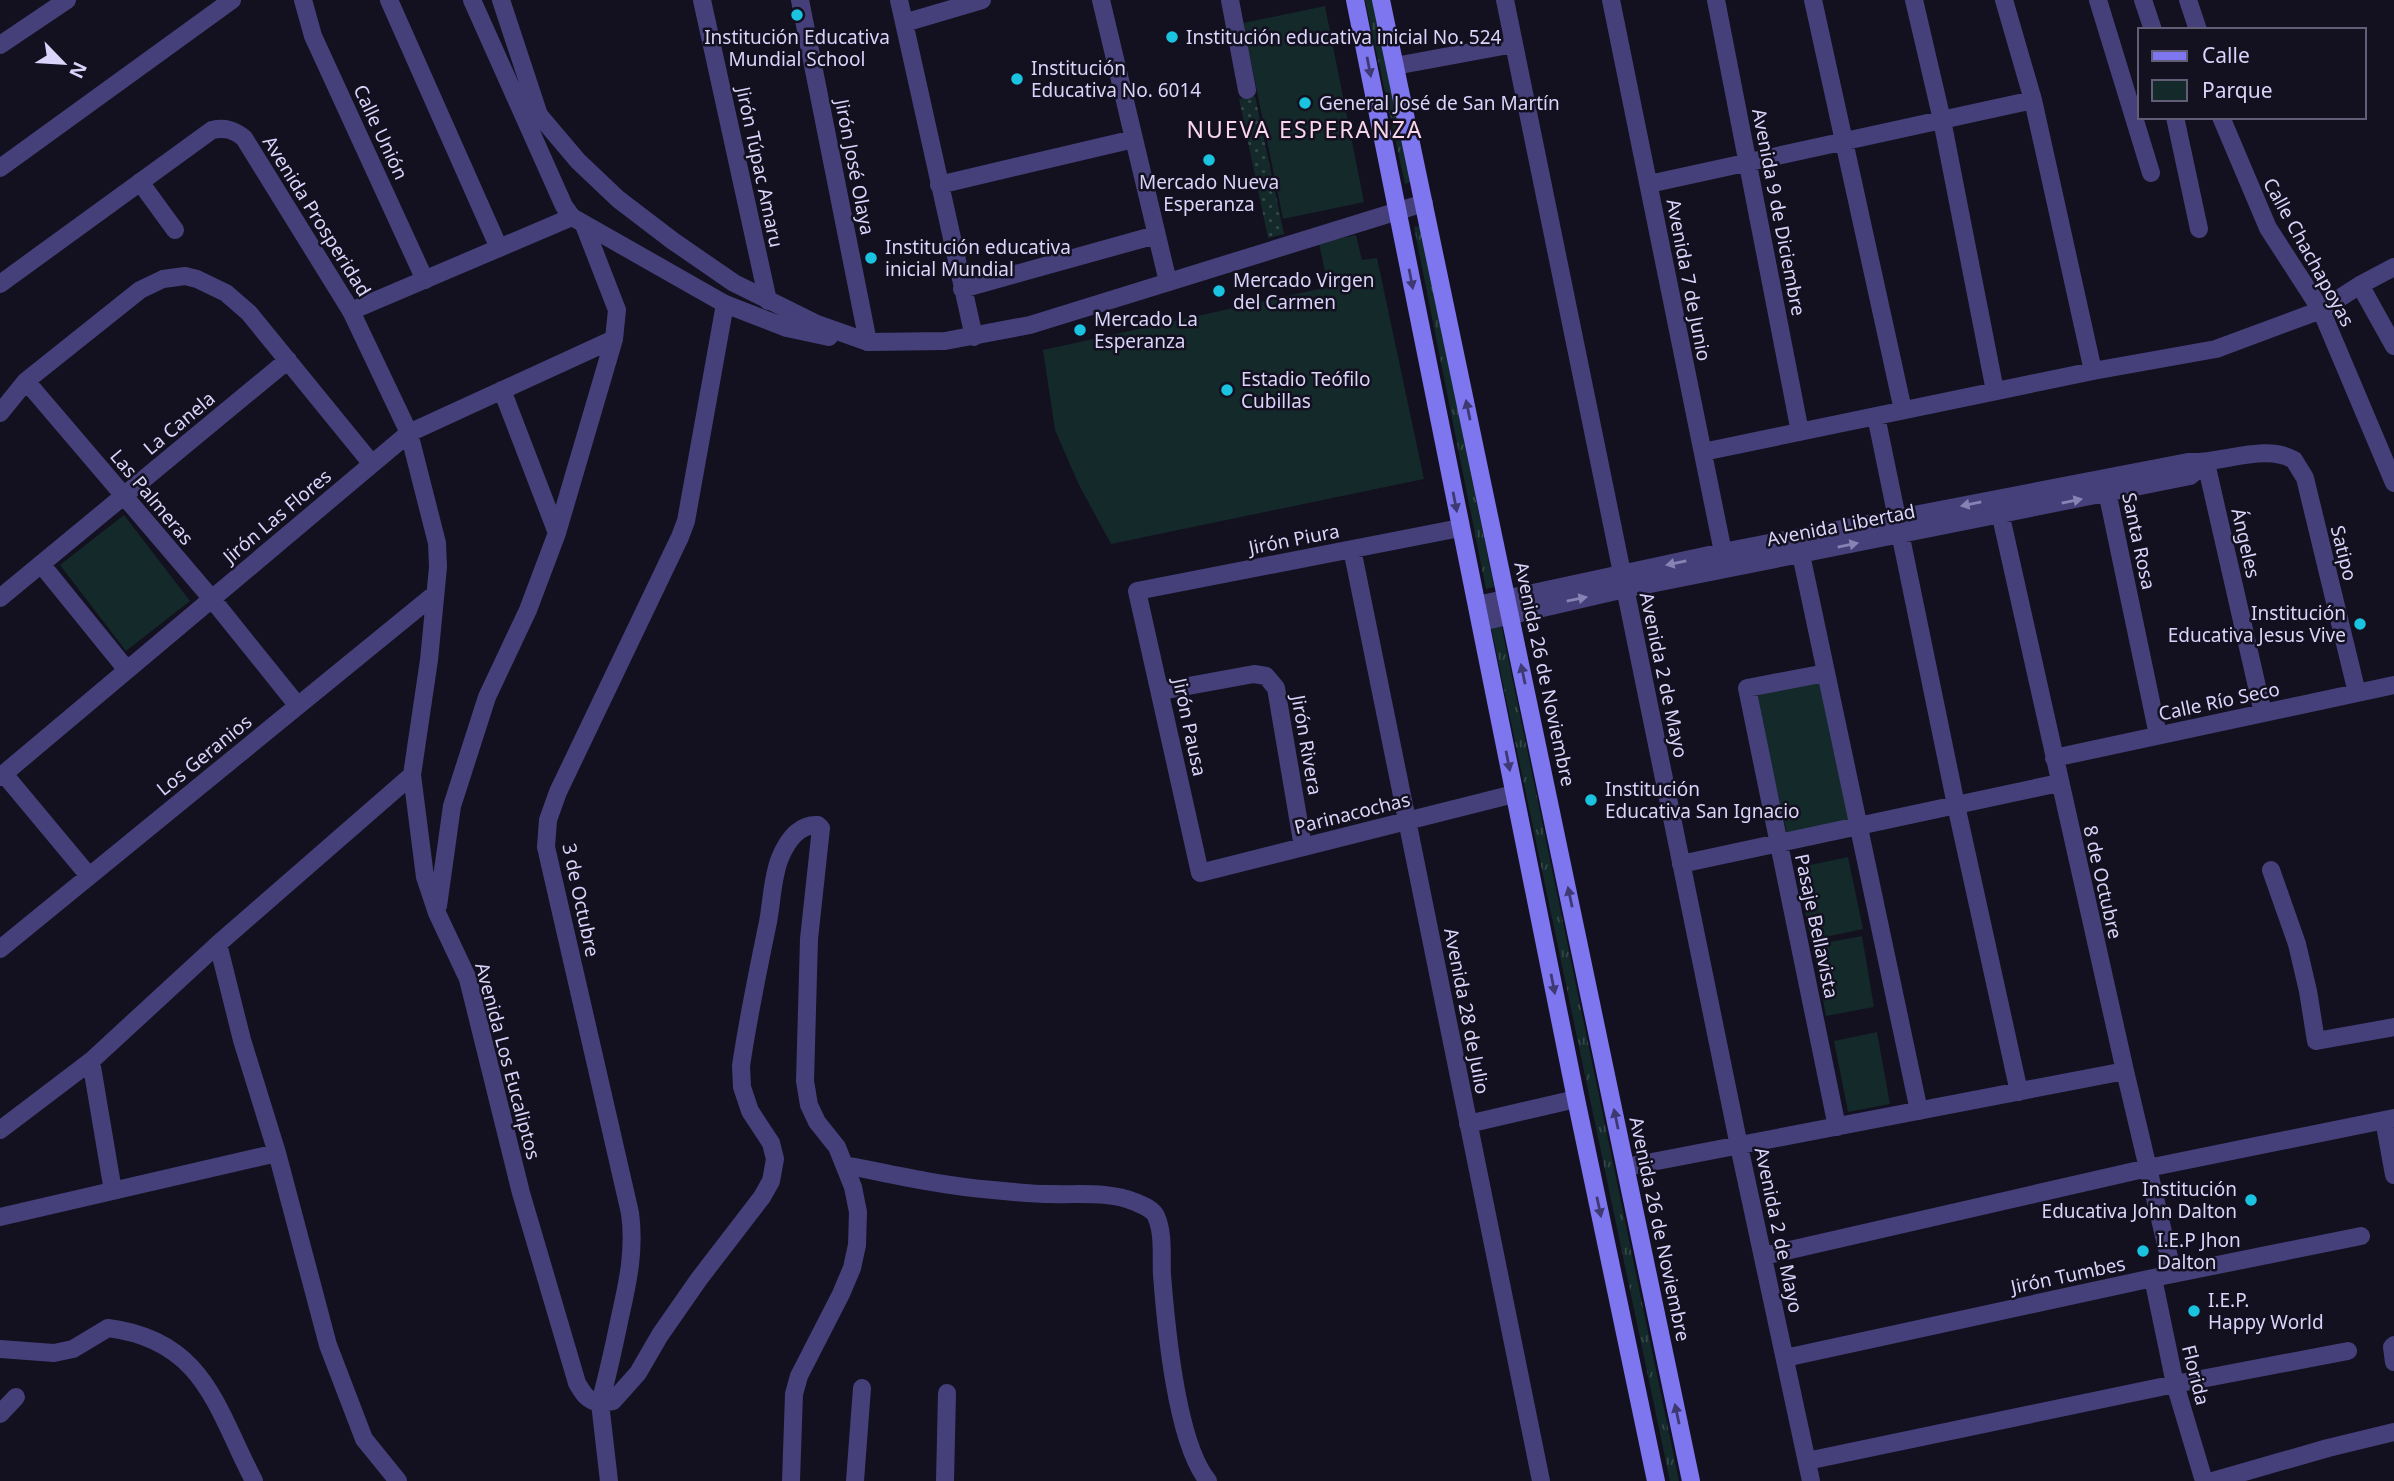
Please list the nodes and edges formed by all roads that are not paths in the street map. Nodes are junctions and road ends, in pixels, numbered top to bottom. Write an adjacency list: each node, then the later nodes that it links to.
1 (67, 0): 28 (street)
2 (232, 0): 38 (street)
3 (303, 0): 51 (street, Calle Unión)
4 (389, 0): 49 (street)
5 (472, 0): 45 (street)
6 (501, 0): 56 (street)
7 (702, 0): 56 (street, Jirón Túpac Amaru)
8 (800, 0): 62 (street, Jirón José Olaya)
9 (899, 0): 24 (street)
10 (982, 0): 24 (street)
11 (1101, 0): 35 (street)
12 (1230, 0): 30 (street)
13 (1355, 0): 44 (main road, one-way to 44)
14 (1381, 0): 29 (main road, Avenida 26 de Noviembre)
15 (1505, 0): 27 (street, Avenida 2 de Mayo)
16 (1611, 0): 41 (street, Avenida 7 de Junio)
17 (1716, 0): 37 (street, Avenida 9 de Diciembre)
18 (1814, 0): 36 (street)
19 (1914, 0): 34 (street)
20 (2004, 0): 31 (street)
21 (2098, 0): 39 (street)
22 (2143, 0): 25 (street)
23 (2189, 0): 26 (street)
24 (904, 23): 42 (street)
25 (2152, 28)
26 (2197, 28)
27 (1514, 44): 29 (street); 89 (street, Avenida 2 de Mayo)
28 (0, 45)
29 (1395, 66): 43 (main road, Avenida 26 de Noviembre)
30 (1247, 90)
31 (2034, 100): 34 (street); 65 (street)
32 (2175, 119): 46 (street)
33 (2222, 119): 58 (street, Calle Chachapoyas)
34 (1942, 120): 36 (street); 68 (street)
35 (1134, 139): 42 (street); 48 (street)
36 (1845, 141): 37 (street); 69 (street)
37 (1748, 162): 41 (street); 72 (street, Avenida 9 de Diciembre)
38 (0, 168)
39 (2151, 173)
40 (139, 182): 47 (street); 53 (street, Avenida Prosperidad); 59 (street, Avenida Prosperidad)
41 (1648, 184): 74 (street, Avenida 7 de Junio)
42 (939, 185): 55 (street)
43 (1424, 203): 44 (street); 94 (main road, Avenida 26 de Noviembre, one-way to 43)
44 (1398, 212): 52 (street); 83 (main road, one-way to 83)
45 (578, 221): 49 (street); 57 (street); 61 (street)
46 (2199, 229)
47 (175, 230)
48 (1156, 235): 52 (street); 55 (street)
49 (499, 248): 51 (street)
50 (2394, 267): 54 (street)
51 (425, 280): 59 (street)
52 (1168, 282): 60 (street)
53 (0, 284)
54 (2360, 285): 58 (street); 63 (street)
55 (962, 289): 60 (street)
56 (768, 302): 62 (street)
57 (725, 304): 62 (street); 152 (street, 3 de Octubre)
58 (2321, 310): 65 (street); 78 (street, Calle Chachapoyas)
59 (351, 311): 73 (street, Avenida Prosperidad)
60 (974, 337): 62 (street)
61 (614, 339): 67 (street, Jirón Las Flores); 84 (street)
62 (868, 342)
63 (2394, 346)
64 (288, 360): 66 (street); 76 (street); 80 (street, La Canela)
65 (2093, 371): 68 (street)
66 (26, 381): 70 (street); 80 (street, Las Palmeras)
67 (502, 390): 73 (street, Jirón Las Flores); 84 (street)
68 (1995, 391): 69 (street)
69 (1903, 410): 71 (street)
70 (0, 413)
71 (1876, 416): 72 (street); 82 (street)
72 (1800, 432): 74 (street)
73 (409, 433): 76 (street, Jirón Las Flores); 91 (street, Avenida Los Eucaliptos)
74 (1703, 452): 87 (street, Avenida 7 de Junio)
75 (2206, 463): 77 (street, Avenida Libertad); 79 (street, Avenida Libertad); 102 (street, Ángeles)
76 (372, 464): 93 (street, Jirón Las Flores)
77 (2299, 465): 100 (street, Satipo)
78 (2394, 483)
79 (2106, 485): 81 (street, Avenida Libertad); 103 (street, Santa Rosa)
80 (124, 496): 88 (street, La Canela); 93 (street, Las Palmeras)
81 (1998, 507): 82 (street, Avenida Libertad); 104 (street, 8 de Octubre)
82 (1898, 526): 85 (street, Avenida Libertad); 109 (street)
83 (1460, 528): 86 (street, Jirón Piura); 95 (main road)
84 (558, 533): 118 (street)
85 (1799, 546): 87 (street, Avenida Libertad); 97 (street)
86 (1352, 549): 90 (street, Jirón Piura); 110 (street, Avenida 28 de Julio)
87 (1725, 561): 89 (street, Avenida Libertad)
88 (41, 564): 92 (street, La Canela); 96 (street)
89 (1624, 581): 94 (street, Avenida Libertad); 114 (street, Avenida 2 de Mayo)
90 (1137, 591): 99 (street, Jirón Pausa)
91 (435, 594): 101 (street, Los Geranios); 106 (street, Avenida Los Eucaliptos)
92 (0, 598)
93 (212, 599): 96 (street, Jirón Las Flores); 101 (street, Las Palmeras)
94 (1509, 606): 95 (street, Avenida Libertad); 134 (main road, Avenida 26 de Noviembre, one-way to 94)
95 (1479, 613): 108 (main road, one-way to 108)
96 (127, 670): 105 (street, Jirón Las Flores)
97 (1826, 673): 111 (street); 112 (street, Pasaje Bellavista)
98 (2394, 685): 100 (street, Calle Río Seco)
99 (1161, 691): 113 (street, Jirón Rivera); 116 (street, Jirón Pausa)
100 (2357, 693): 102 (street, Calle Río Seco)
101 (298, 706): 117 (street, Los Geranios)
102 (2263, 713): 103 (street, Calle Río Seco)
103 (2158, 736): 104 (street, Calle Río Seco)
104 (2054, 758): 107 (street, 8 de Octubre)
105 (2, 775): 117 (street)
106 (412, 775): 118 (street, Avenida Los Eucaliptos); 119 (street)
107 (2059, 783): 109 (street); 123 (street, 8 de Octubre)
108 (1514, 794): 110 (street, Parinacochas); 125 (main road, one-way to 125)
109 (1956, 805): 111 (street); 124 (street)
110 (1407, 821): 113 (street, Parinacochas); 128 (street, Avenida 28 de Julio)
111 (1859, 826): 112 (street); 126 (street)
112 (1779, 843): 114 (street); 129 (street, Pasaje Bellavista)
113 (1303, 847): 116 (street, Parinacochas)
114 (1681, 864): 131 (street, Avenida 2 de Mayo)
115 (2271, 870): 121 (street)
116 (1200, 873)
117 (89, 876): 120 (street, Los Geranios)
118 (437, 914): 152 (street, Avenida Los Eucaliptos)
119 (218, 944): 122 (street); 132 (street)
120 (0, 949)
121 (2394, 1027)
122 (91, 1061): 130 (street); 137 (street)
123 (2124, 1071): 124 (street); 135 (street, 8 de Octubre)
124 (2019, 1092): 126 (street)
125 (1576, 1099): 128 (street); 164 (main road, one-way to 164)
126 (1919, 1111): 129 (street)
127 (2389, 1119): 135 (street); 136 (street)
128 (1468, 1124): 163 (street, Avenida 28 de Julio)
129 (1837, 1127): 131 (street)
130 (0, 1130)
131 (1739, 1146): 134 (street); 140 (street, Avenida 2 de Mayo)
132 (277, 1153): 137 (street); 157 (street)
133 (845, 1165): 152 (street); 159 (street); 162 (street)
134 (1626, 1167): 165 (main road, Avenida 26 de Noviembre, one-way to 134)
135 (2148, 1168): 140 (street); 141 (street, 8 de Octubre)
136 (2394, 1175)
137 (113, 1191): 138 (street)
138 (0, 1217)
139 (2361, 1236): 141 (street, Jirón Tumbes)
140 (1764, 1256): 146 (street, Avenida 2 de Mayo)
141 (2173, 1274): 142 (street, Jirón Tumbes)
142 (2153, 1278): 146 (street, Jirón Tumbes); 148 (street, Florida)
143 (2394, 1345): 147 (street)
144 (0, 1349): 156 (street)
145 (2348, 1351): 148 (street)
146 (1785, 1358): 155 (street, Avenida 2 de Mayo)
147 (2394, 1362)
148 (2175, 1384): 155 (street); 167 (street, Florida)
149 (862, 1388): 160 (street)
150 (947, 1393): 161 (street)
151 (16, 1397): 153 (street)
152 (600, 1403): 158 (street)
153 (0, 1415)
154 (2394, 1432): 168 (street)
155 (1807, 1461): 166 (street, Avenida 2 de Mayo)
156 (254, 1481)
157 (398, 1481)
158 (609, 1481)
159 (791, 1481)
160 (855, 1481)
161 (945, 1481)
162 (1208, 1481)
163 (1541, 1481)
164 (1656, 1481)
165 (1691, 1481)
166 (1811, 1481)
167 (2204, 1481)
168 (2213, 1481)

